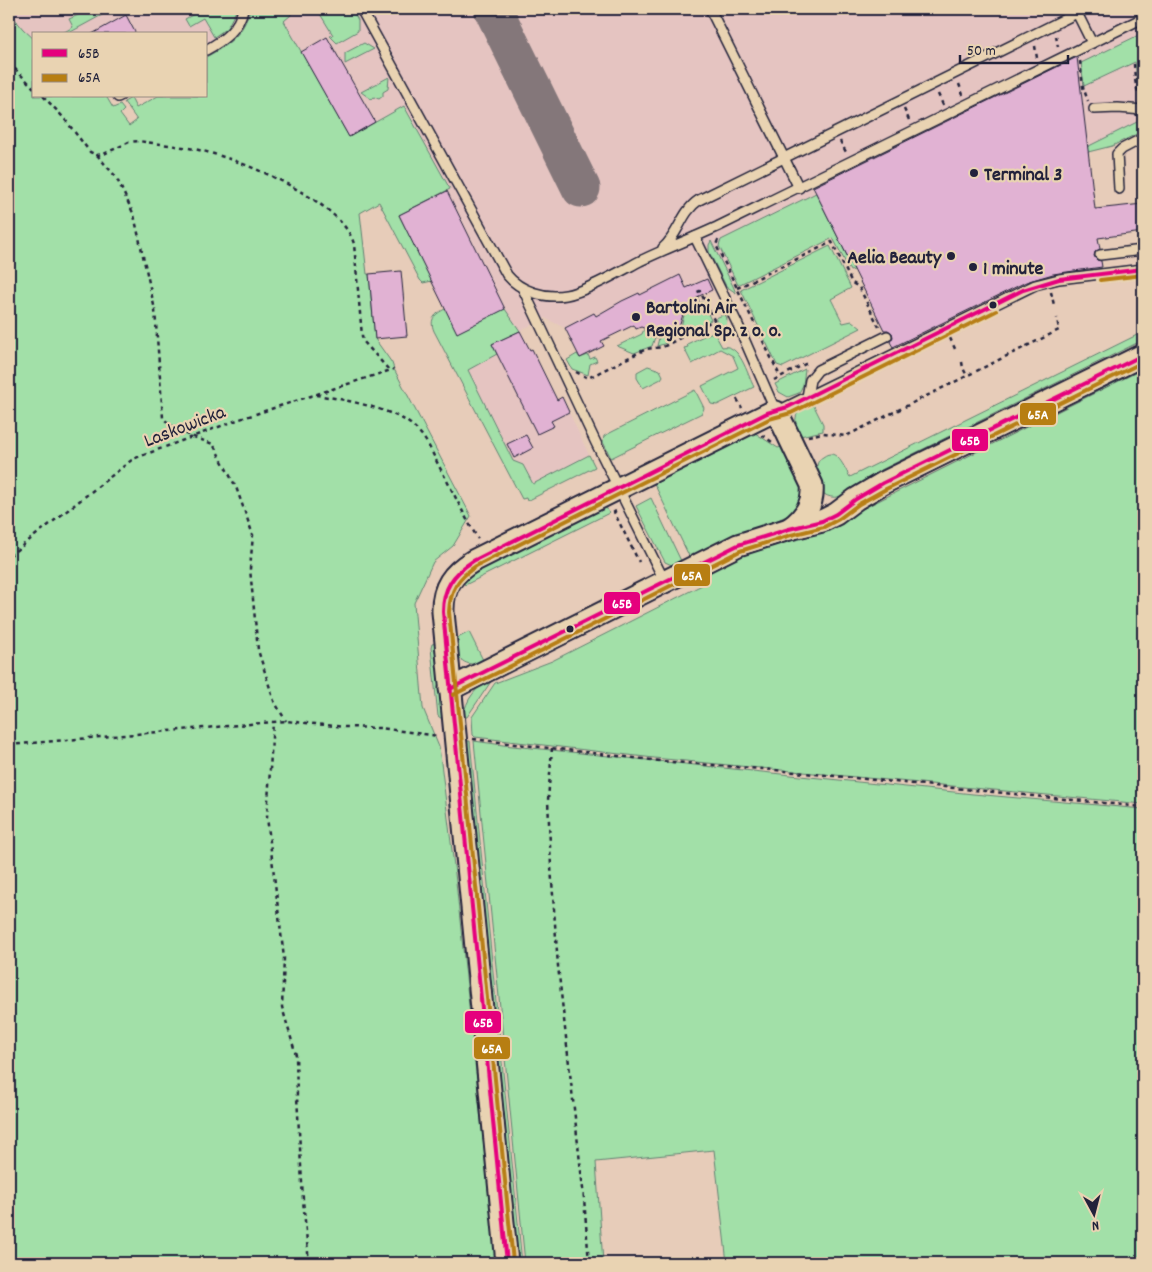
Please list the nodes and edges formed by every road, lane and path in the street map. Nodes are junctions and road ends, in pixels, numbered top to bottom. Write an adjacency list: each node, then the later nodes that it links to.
1 (243, 9): 9 (lane)
2 (361, 9): 42 (lane)
3 (710, 9): 31 (lane)
4 (1081, 11): 8 (lane); 31 (lane)
5 (1143, 18): 8 (lane)
6 (1055, 32): 10 (path)
7 (1033, 43): 11 (path)
8 (1092, 43): 32 (lane)
9 (208, 49)
10 (1058, 51)
11 (1037, 61)
12 (9, 63): 16 (path)
13 (1080, 63): 17 (path)
14 (1134, 64): 21 (path)
15 (957, 80): 19 (path)
16 (32, 86)
17 (1083, 87)
18 (936, 91): 23 (path)
19 (964, 97)
20 (45, 98): 29 (path)
21 (1143, 98)
22 (903, 107): 26 (path)
23 (944, 108)
24 (1094, 109): 25 (lane)
25 (1143, 110)
26 (911, 124)
27 (1143, 138): 33 (lane)
28 (839, 139): 30 (path)
29 (97, 155): 53 (path); 63 (path)
30 (847, 155)
31 (784, 158): 32 (lane); 37 (lane)
32 (798, 188): 34 (lane)
33 (1120, 190)
34 (695, 237): 37 (lane); 61 (lane)
35 (718, 239): 40 (path)
36 (1143, 250): 38 (lane)
37 (658, 252): 42 (lane)
38 (1100, 254)
39 (1143, 269): 58 (lane)
40 (737, 288): 46 (path); 55 (path)
41 (1050, 288): 44 (path)
42 (523, 289): 67 (lane)
43 (695, 293): 54 (path)
44 (1054, 305)
45 (1056, 318): 56 (path)
46 (879, 327)
47 (948, 334): 49 (path)
48 (887, 336): 58 (lane)
49 (956, 351)
50 (1143, 355): 68 (street)
51 (962, 362): 56 (path)
52 (394, 369): 53 (path, Laskowicka)
53 (389, 370): 57 (path, Laskowicka)
54 (570, 370)
55 (780, 376)
56 (967, 376): 64 (path)
57 (315, 395): 63 (path, Laskowicka); 70 (path)
58 (807, 397): 61 (lane)
59 (738, 400): 60 (path)
60 (742, 410)
61 (776, 412): 66 (street); 67 (street)
62 (760, 434): 65 (path)
63 (192, 437): 71 (path, Laskowicka); 75 (path)
64 (802, 438)
65 (777, 445)
66 (813, 491): 68 (street); 69 (street)
67 (620, 498): 72 (path); 73 (lane); 74 (street)
68 (856, 499): 69 (street)
69 (789, 529): 73 (street)
70 (478, 538)
71 (9, 556)
72 (639, 562)
73 (666, 582): 74 (street)
74 (450, 689): 77 (street)
75 (286, 720): 76 (path); 77 (path)
76 (273, 722): 78 (path); 81 (path)
77 (455, 737): 79 (path); 82 (street)
78 (9, 745)
79 (552, 748): 80 (path); 83 (path)
80 (1143, 807)
81 (309, 1263)
82 (507, 1263)
83 (589, 1263)

